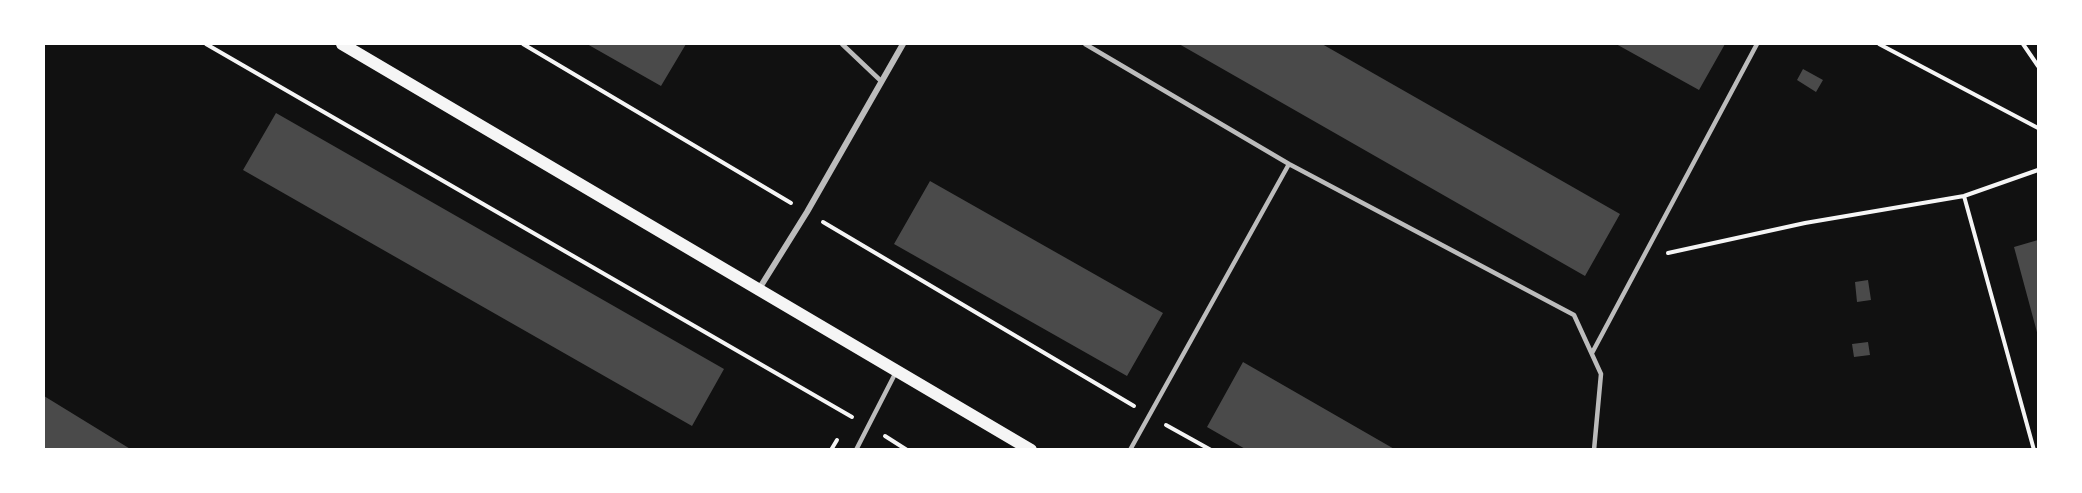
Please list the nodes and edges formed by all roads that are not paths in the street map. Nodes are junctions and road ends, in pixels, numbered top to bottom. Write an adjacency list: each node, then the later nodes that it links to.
1 (342, 44): 8 (main road)
2 (842, 44): 6 (lane)
3 (903, 44): 6 (street)
4 (1084, 44): 7 (lane)
5 (1758, 44): 9 (lane)
6 (882, 81): 8 (street)
7 (1289, 164): 9 (lane); 13 (lane)
8 (759, 289): 10 (main road)
9 (1592, 353): 14 (lane)
10 (897, 370): 11 (lane); 12 (main road)
11 (856, 450)
12 (1031, 450)
13 (1131, 450)
14 (1594, 450)

